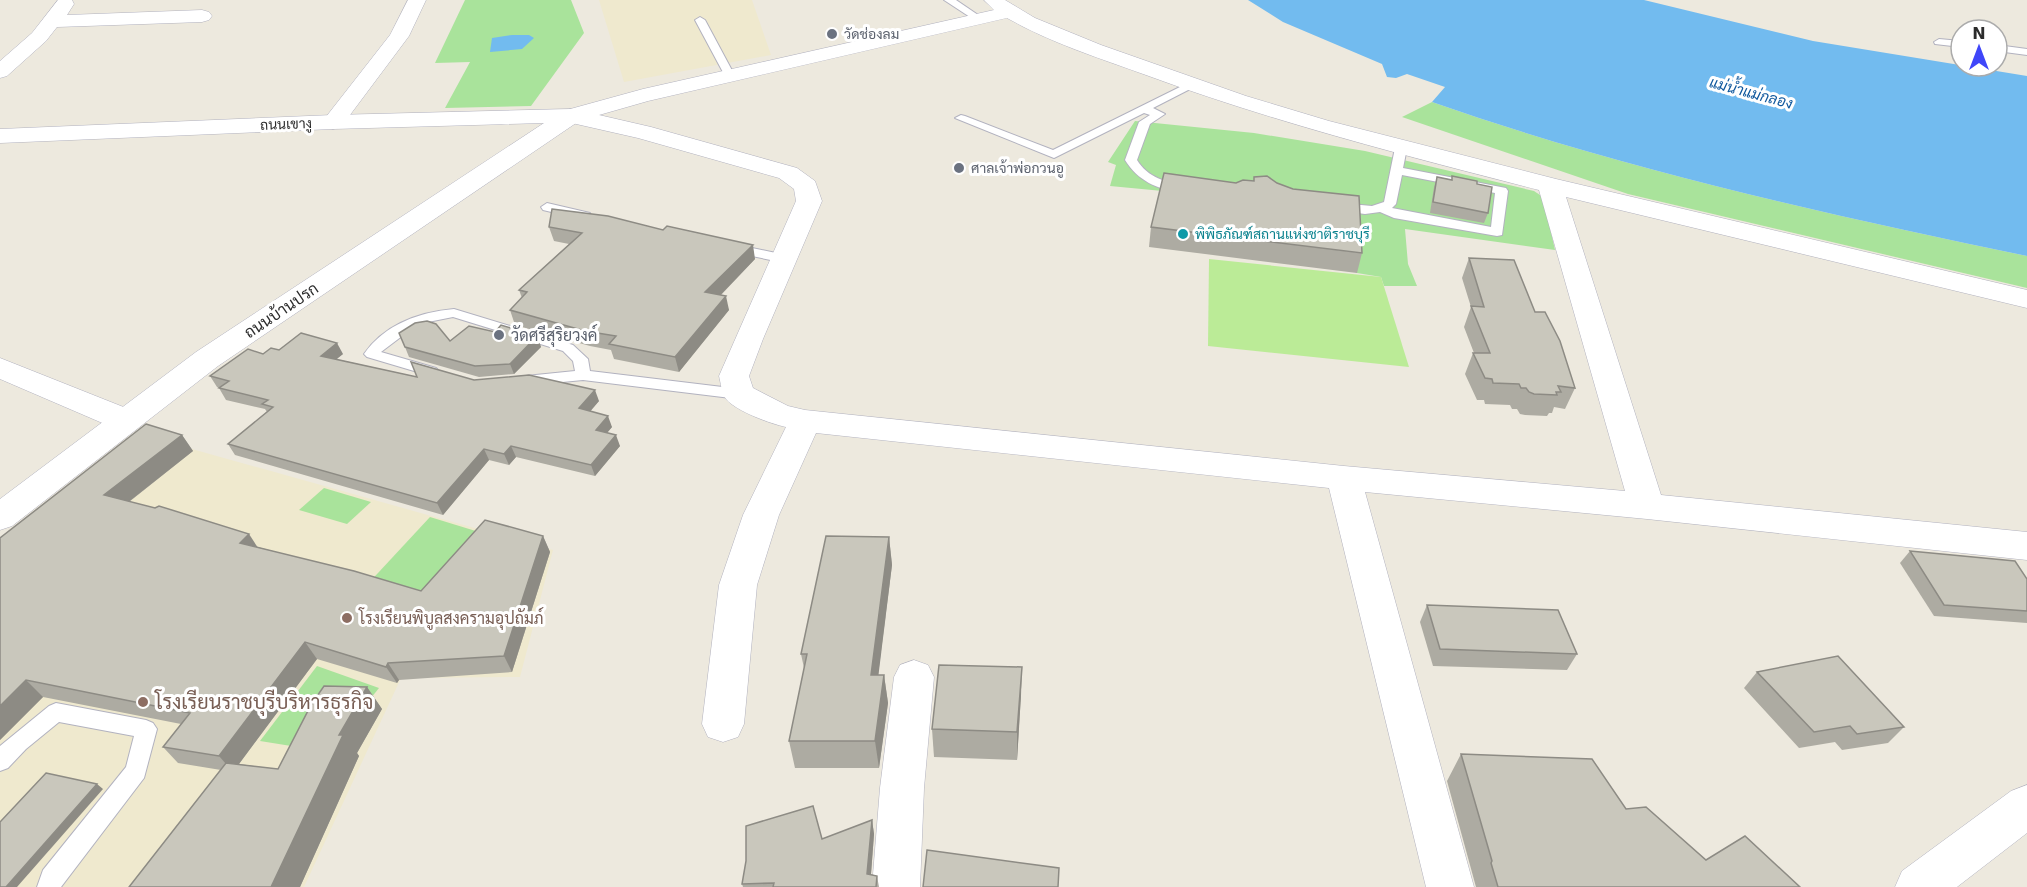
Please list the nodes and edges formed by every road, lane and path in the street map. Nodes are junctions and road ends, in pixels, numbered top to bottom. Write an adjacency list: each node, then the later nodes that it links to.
1 (67, 0): 7 (street)
2 (417, 0): 18 (street)
3 (949, 0): 4 (lane)
4 (994, 10): 13 (street); 14 (street)
5 (202, 16): 7 (street)
6 (700, 20): 13 (lane)
7 (54, 21): 12 (street)
8 (1938, 42): 9 (lane)
9 (1949, 43)
10 (2009, 50): 11 (lane)
11 (2027, 52)
12 (0, 72)
13 (730, 76): 16 (street)
14 (1190, 84): 15 (lane); 20 (street)
15 (1143, 109): 17 (lane); 22 (lane)
16 (571, 116): 18 (street, ถนนเขางู); 28 (street); 35 (street, ถนนบ้านปรก)
17 (961, 118)
18 (333, 122): 19 (street, ถนนเขางู)
19 (0, 136)
20 (1399, 159): 21 (street); 25 (lane); 25 (lane)
21 (1550, 186): 29 (street); 38 (street)
22 (1190, 190)
23 (1324, 206): 25 (lane)
24 (547, 207): 26 (lane)
25 (1383, 209)
26 (604, 220)
27 (717, 244): 28 (lane)
28 (785, 259): 34 (street)
29 (2027, 299)
30 (0, 368): 35 (street)
31 (447, 375): 32 (lane)
32 (583, 375): 33 (lane); 34 (lane)
33 (507, 383)
34 (740, 394): 36 (street)
35 (125, 420): 39 (street, ถนนบ้านปรก)
36 (805, 421): 37 (street); 42 (street)
37 (1344, 478): 38 (street); 47 (street)
38 (1647, 506): 40 (street)
39 (0, 517)
40 (2027, 546)
41 (914, 676): 46 (street)
42 (723, 724)
43 (0, 761): 45 (lane)
44 (2027, 806): 48 (street)
45 (49, 887)
46 (896, 887)
47 (1450, 887)
48 (1919, 887)

